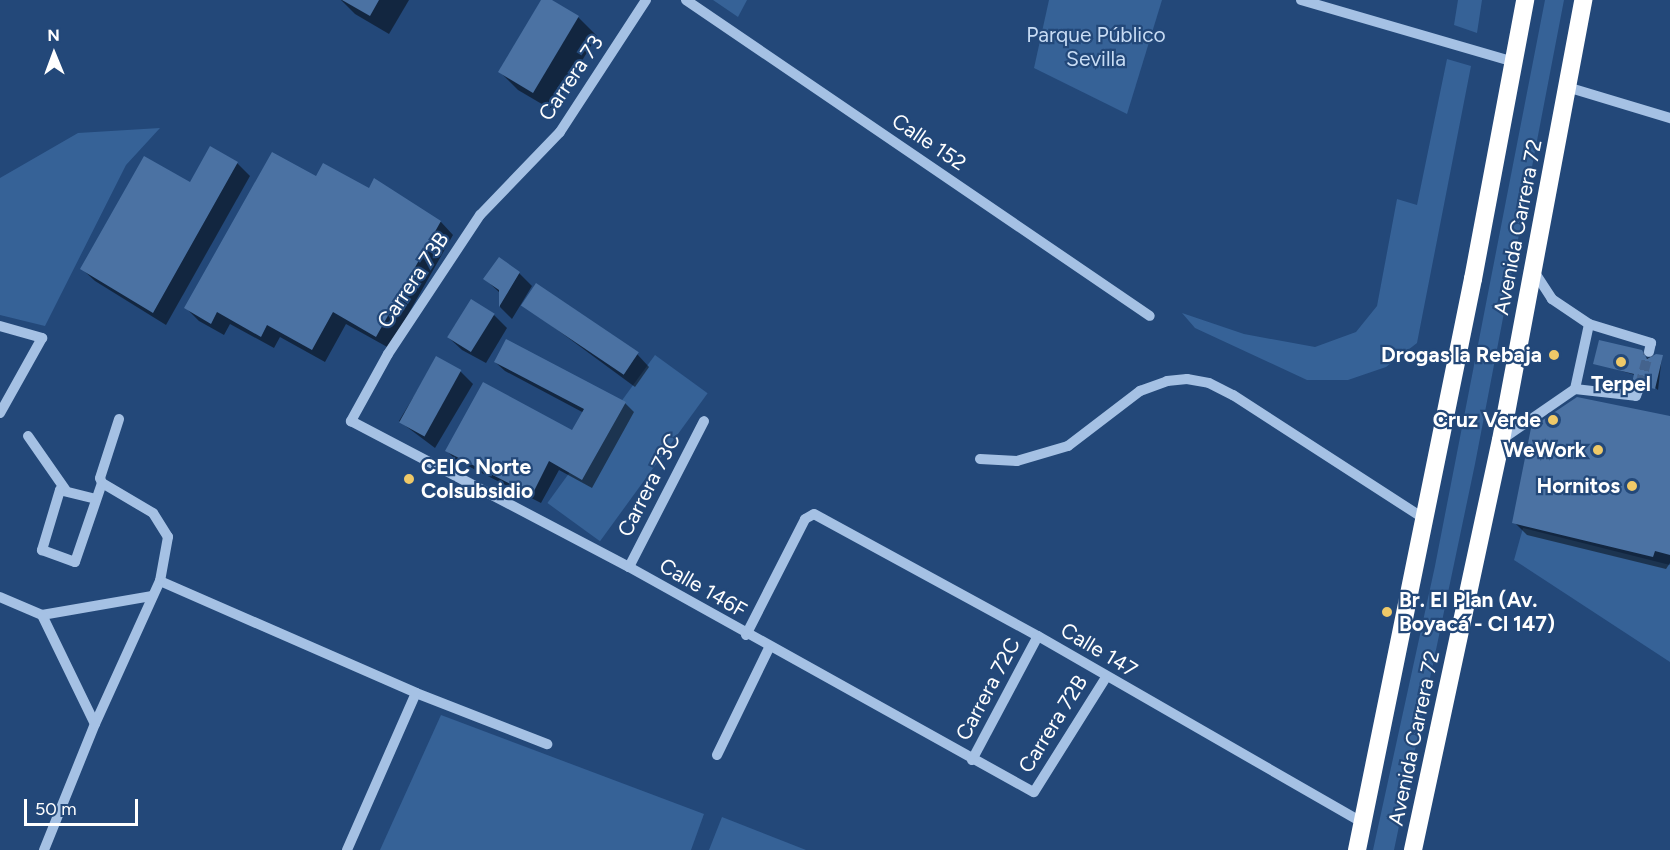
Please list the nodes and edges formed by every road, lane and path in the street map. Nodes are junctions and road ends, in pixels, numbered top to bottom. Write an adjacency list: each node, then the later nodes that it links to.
1 (646, 0): 9 (street, Carrera 73)
2 (686, 0): 11 (street, Calle 152)
3 (1301, 0): 6 (street)
4 (1525, 0): 6 (highway, Avenida Carrera 72)
5 (1583, 0): 7 (highway, Avenida Carrera 72)
6 (1514, 62): 27 (highway, Avenida Carrera 72)
7 (1567, 87): 8 (street); 10 (highway, Avenida Carrera 72)
8 (1670, 118)
9 (522, 172): 19 (street, Carrera 73B)
10 (1532, 269): 12 (street); 22 (highway, Avenida Carrera 72)
11 (1150, 316)
12 (1589, 324): 14 (street); 16 (street)
13 (0, 326): 17 (street)
14 (1649, 352)
15 (1640, 385): 16 (street)
16 (1569, 395): 22 (street)
17 (0, 413)
18 (119, 419): 24 (street)
19 (351, 421): 28 (street, Calle 146F)
20 (704, 422): 28 (street, Carrera 73C)
21 (28, 436): 25 (street)
22 (1501, 440): 47 (highway, Avenida Carrera 72)
23 (980, 459): 27 (street)
24 (102, 483): 26 (street); 29 (street)
25 (65, 489): 26 (street); 26 (street)
26 (96, 499)
27 (1425, 519): 43 (highway, Avenida Carrera 72)
28 (629, 567): 33 (street, Calle 146F)
29 (160, 581): 30 (street); 37 (street)
30 (152, 596): 32 (street); 38 (street)
31 (0, 597): 32 (street)
32 (42, 615): 38 (street)
33 (746, 635): 34 (street, Calle 147); 35 (street, Calle 146F)
34 (1038, 636): 36 (street, Calle 147); 41 (street, Carrera 72C)
35 (769, 648): 40 (street); 41 (street, Calle 146F)
36 (1106, 677): 42 (street, Carrera 72B); 43 (street, Calle 147)
37 (416, 693): 39 (street); 45 (street)
38 (95, 724): 44 (street)
39 (547, 744)
40 (717, 755)
41 (972, 760): 42 (street, Calle 146F)
42 (1034, 792)
43 (1363, 823): 46 (highway, Avenida Carrera 72)
44 (44, 850)
45 (347, 850)
46 (1357, 850)
47 (1413, 850)

